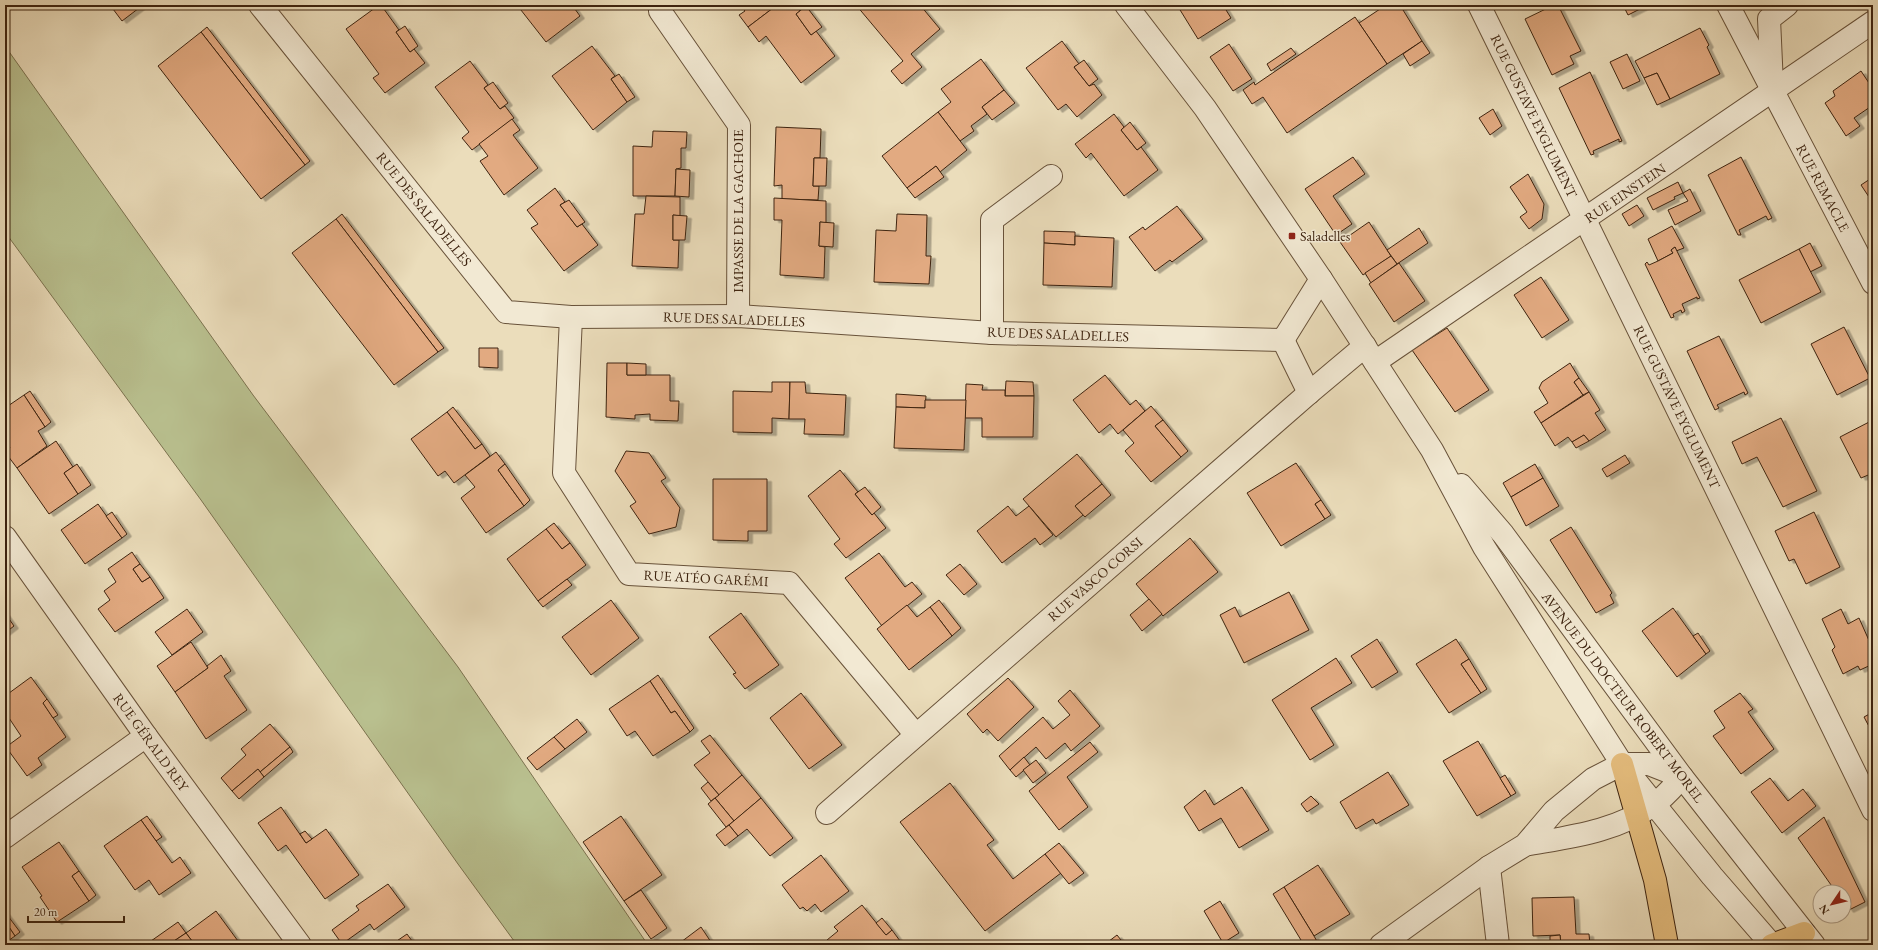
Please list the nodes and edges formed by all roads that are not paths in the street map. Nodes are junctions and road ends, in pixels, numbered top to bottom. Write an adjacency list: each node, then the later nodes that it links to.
1 (260, 5): 14 (street, RUE DES SALADELLES)
2 (1126, 5): 11 (street, AVENUE DU DOCTEUR ROBERT MOREL)
3 (1479, 5): 10 (street, RUE GUSTAVE EYGLUMENT)
4 (1728, 5): 8 (street, RUE REMACLE)
5 (1787, 5): 8 (street)
6 (660, 11): 13 (street, IMPASSE DE LA GACHOIE)
7 (1873, 22): 8 (street, RUE EINSTEIN)
8 (1772, 92): 10 (street, RUE EINSTEIN); 12 (street, RUE REMACLE)
9 (1051, 176): 15 (street)
10 (1585, 220): 17 (street, RUE EINSTEIN); 28 (street, RUE GUSTAVE EYGLUMENT)
11 (1321, 279): 16 (street); 17 (street, AVENUE DU DOCTEUR ROBERT MOREL)
12 (1873, 283)
13 (738, 316): 14 (street, RUE DES SALADELLES); 15 (street, RUE DES SALADELLES)
14 (571, 317): 23 (street, RUE ATÉO GARÉMI)
15 (992, 333): 16 (street, RUE DES SALADELLES)
16 (1283, 340): 18 (street)
17 (1370, 354): 18 (street, RUE VASCO CORSI); 19 (street, AVENUE DU DOCTEUR ROBERT MOREL)
18 (1309, 393): 23 (street, RUE VASCO CORSI)
19 (1432, 450): 21 (street, AVENUE DU DOCTEUR ROBERT MOREL); 22 (street, AVENUE DU DOCTEUR ROBERT MOREL)
20 (5, 537): 24 (street, RUE GÉRALD REY)
21 (1526, 566): 22 (street); 26 (street, AVENUE DU DOCTEUR ROBERT MOREL)
22 (1505, 581): 25 (street, AVENUE DU DOCTEUR ROBERT MOREL)
23 (916, 735): 29 (street, RUE VASCO CORSI)
24 (146, 736): 30 (street); 34 (street, RUE GÉRALD REY)
25 (1622, 764): 26 (street); 27 (main road); 31 (street)
26 (1682, 778): 27 (street); 33 (street, AVENUE DU DOCTEUR ROBERT MOREL)
27 (1646, 810): 31 (street); 37 (main road); 38 (street)
28 (1873, 810)
29 (827, 813)
30 (5, 837)
31 (1525, 845): 32 (street)
32 (1489, 867): 35 (street); 36 (street)
33 (1805, 941): 38 (main road)
34 (300, 945)
35 (1381, 945)
36 (1498, 945)
37 (1666, 945)
38 (1772, 945)

